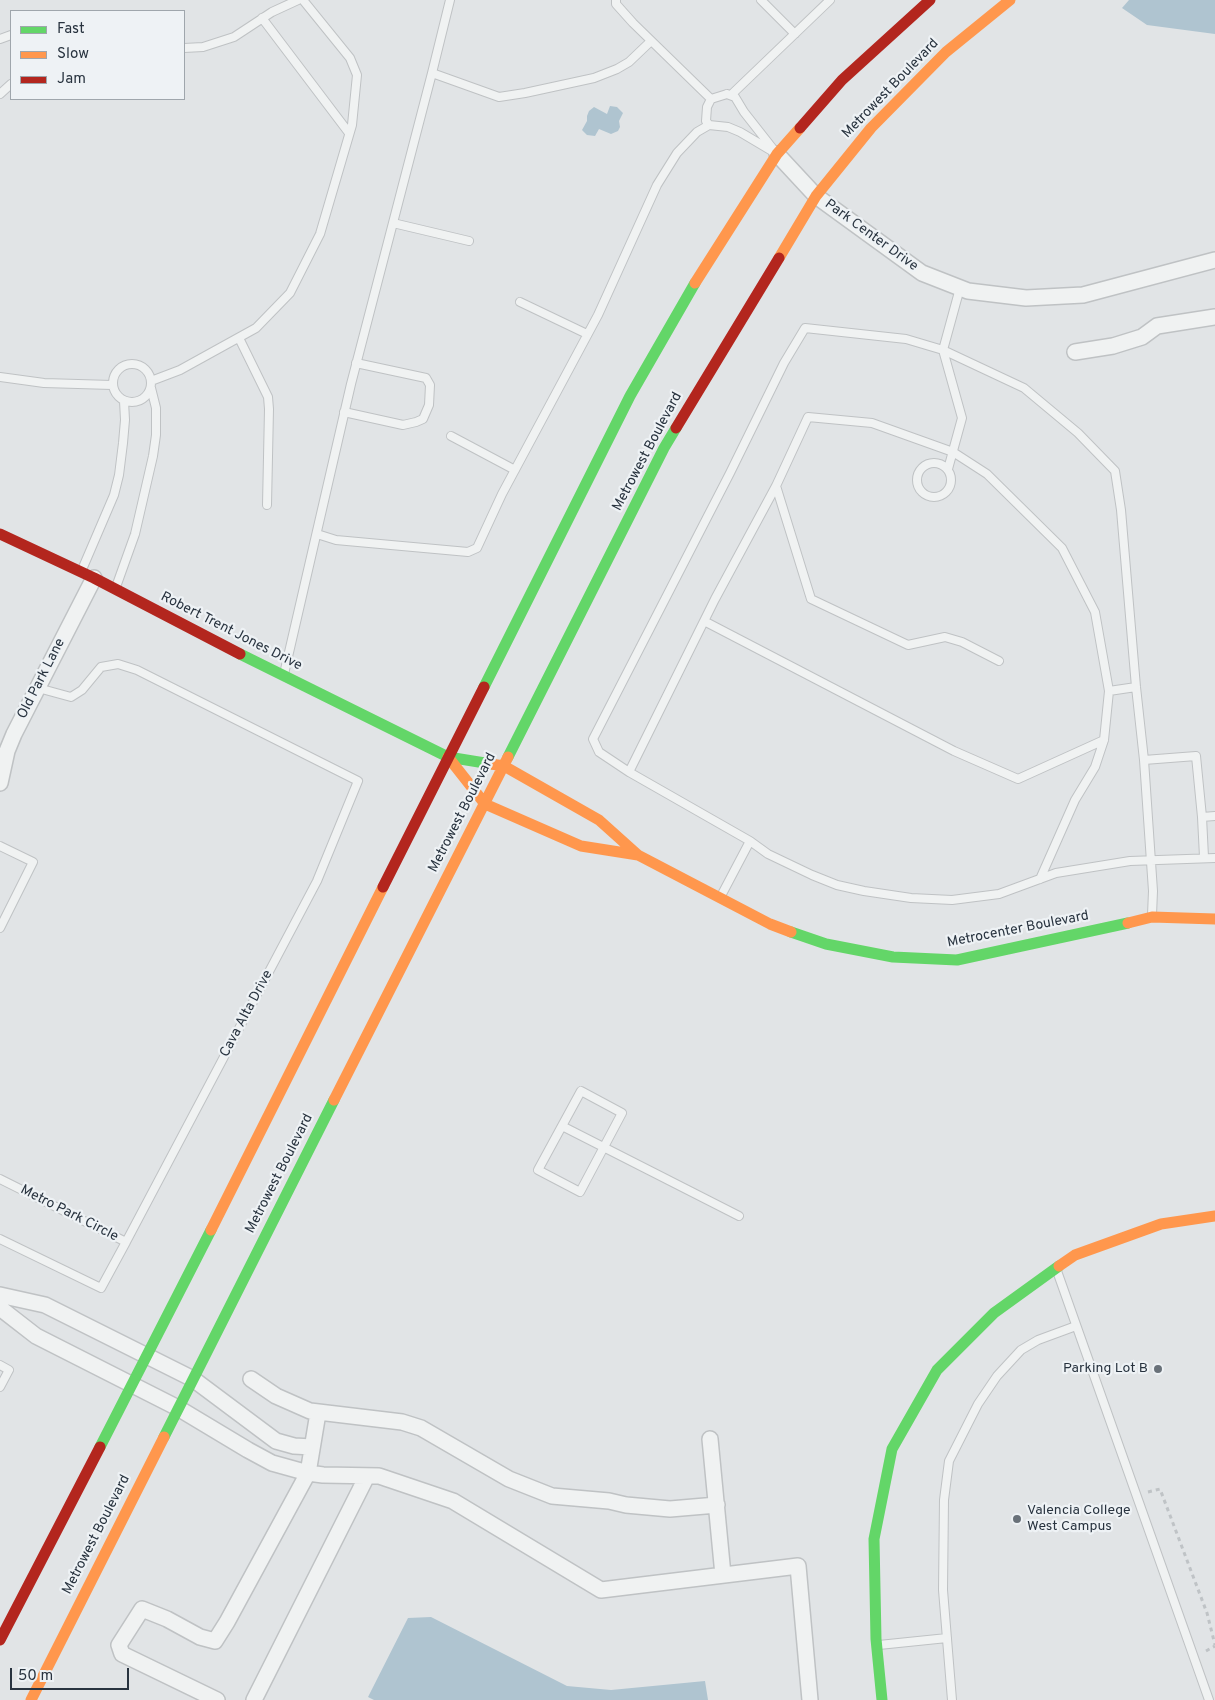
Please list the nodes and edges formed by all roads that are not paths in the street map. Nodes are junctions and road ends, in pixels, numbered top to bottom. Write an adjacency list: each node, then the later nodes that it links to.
1 (298, 0): 9 (lane)
2 (303, 0): 19 (lane)
3 (450, 0): 13 (lane)
4 (616, 0): 11 (lane)
5 (761, 0): 10 (lane)
6 (830, 0): 10 (lane)
7 (930, 0): 20 (street)
8 (1010, 0): 21 (street, Metrowest Boulevard)
9 (262, 18): 12 (lane); 19 (lane)
10 (795, 34): 16 (lane)
11 (651, 41): 13 (lane); 17 (lane)
12 (185, 48)
13 (432, 73): 22 (lane)
14 (10, 85): 15 (lane)
15 (0, 94)
16 (731, 95): 17 (lane); 20 (lane)
17 (711, 99): 18 (lane)
18 (709, 125): 20 (lane); 28 (lane)
19 (349, 133): 29 (lane)
20 (777, 154): 21 (street, Park Center Drive); 56 (street)
21 (816, 196): 25 (street, Park Center Drive); 58 (street, Metrowest Boulevard)
22 (393, 223): 23 (lane); 32 (lane)
23 (469, 241)
24 (1215, 260): 25 (street, Park Center Drive)
25 (960, 288): 30 (lane)
26 (520, 302): 28 (lane)
27 (1215, 317): 31 (street)
28 (587, 334): 41 (lane)
29 (239, 338): 34 (lane); 43 (lane)
30 (943, 350): 39 (lane); 51 (lane); 59 (lane)
31 (1075, 352)
32 (356, 363): 37 (lane); 37 (lane)
33 (0, 377): 35 (lane)
34 (151, 384): 35 (lane); 36 (lane); 47 (lane)
35 (112, 385): 36 (lane)
36 (124, 401): 46 (lane)
37 (344, 412): 45 (lane)
38 (451, 436): 41 (lane)
39 (953, 452): 40 (lane); 42 (lane); 53 (lane)
40 (948, 469): 40 (lane)
41 (515, 470): 45 (lane)
42 (776, 486): 48 (lane); 49 (lane)
43 (267, 505)
44 (0, 534): 46 (street, Robert Trent Jones Drive)
45 (317, 534): 50 (lane)
46 (87, 575): 47 (street, Robert Trent Jones Drive); 52 (street, Old Park Lane)
47 (115, 589): 50 (street, Robert Trent Jones Drive)
48 (704, 621): 54 (lane); 59 (lane)
49 (999, 661)
50 (283, 676): 56 (street, Robert Trent Jones Drive)
51 (1136, 687): 53 (lane); 57 (lane)
52 (38, 688): 55 (street, Old Park Lane); 81 (lane, Cava Alta Drive)
53 (1108, 690): 54 (lane)
54 (1104, 740): 70 (lane)
55 (3, 749): 60 (street, Old Park Lane)
56 (448, 757): 58 (street, Robert Trent Jones Drive); 61 (street, Robert Trent Jones Drive); 86 (street)
57 (1144, 760): 63 (lane); 69 (lane)
58 (504, 766): 61 (street, Metrowest Boulevard); 66 (street, Metrocenter Boulevard)
59 (629, 772): 64 (lane)
60 (0, 782)
61 (485, 804): 66 (street, Metrocenter Boulevard); 88 (street, Metrowest Boulevard)
62 (1215, 816): 63 (lane)
63 (1202, 817): 67 (lane)
64 (750, 841): 70 (lane); 71 (lane)
65 (0, 846): 74 (lane)
66 (638, 855): 71 (street, Metrocenter Boulevard)
67 (1204, 857): 68 (lane); 69 (lane)
68 (1215, 858)
69 (1151, 859): 70 (lane); 72 (lane)
70 (1040, 879)
71 (720, 898): 72 (street, Metrocenter Boulevard)
72 (1152, 916): 73 (street, Metrocenter Boulevard)
73 (1215, 919)
74 (0, 928)
75 (562, 1126): 76 (lane); 76 (lane); 76 (lane)
76 (604, 1148): 78 (lane)
77 (0, 1179): 81 (lane, Metro Park Circle)
78 (739, 1216)
79 (1215, 1216): 82 (street)
80 (0, 1239): 81 (lane, Metro Park Circle)
81 (126, 1242)
82 (1056, 1269): 85 (lane); 102 (street)
83 (0, 1295): 86 (street)
84 (0, 1308): 90 (street)
85 (1076, 1326): 100 (lane); 109 (lane)
86 (148, 1356): 88 (street); 90 (street)
87 (0, 1365): 91 (lane)
88 (193, 1379): 92 (street, Metrowest Boulevard); 95 (street)
89 (251, 1379): 93 (street)
90 (132, 1386): 92 (street); 101 (street)
91 (0, 1387)
92 (178, 1408): 96 (street); 103 (street, Metrowest Boulevard)
93 (318, 1412): 95 (street); 98 (street)
94 (710, 1439): 98 (street)
95 (312, 1446): 96 (street)
96 (308, 1473): 97 (street); 104 (street)
97 (368, 1476): 99 (street); 105 (street)
98 (716, 1506): 99 (street)
99 (723, 1575): 106 (street)
100 (948, 1638): 102 (lane); 108 (lane)
101 (0, 1640)
102 (877, 1645): 107 (street)
103 (31, 1700)
104 (217, 1700)
105 (254, 1700)
106 (810, 1700)
107 (882, 1700)
108 (952, 1700)
109 (1209, 1700)

